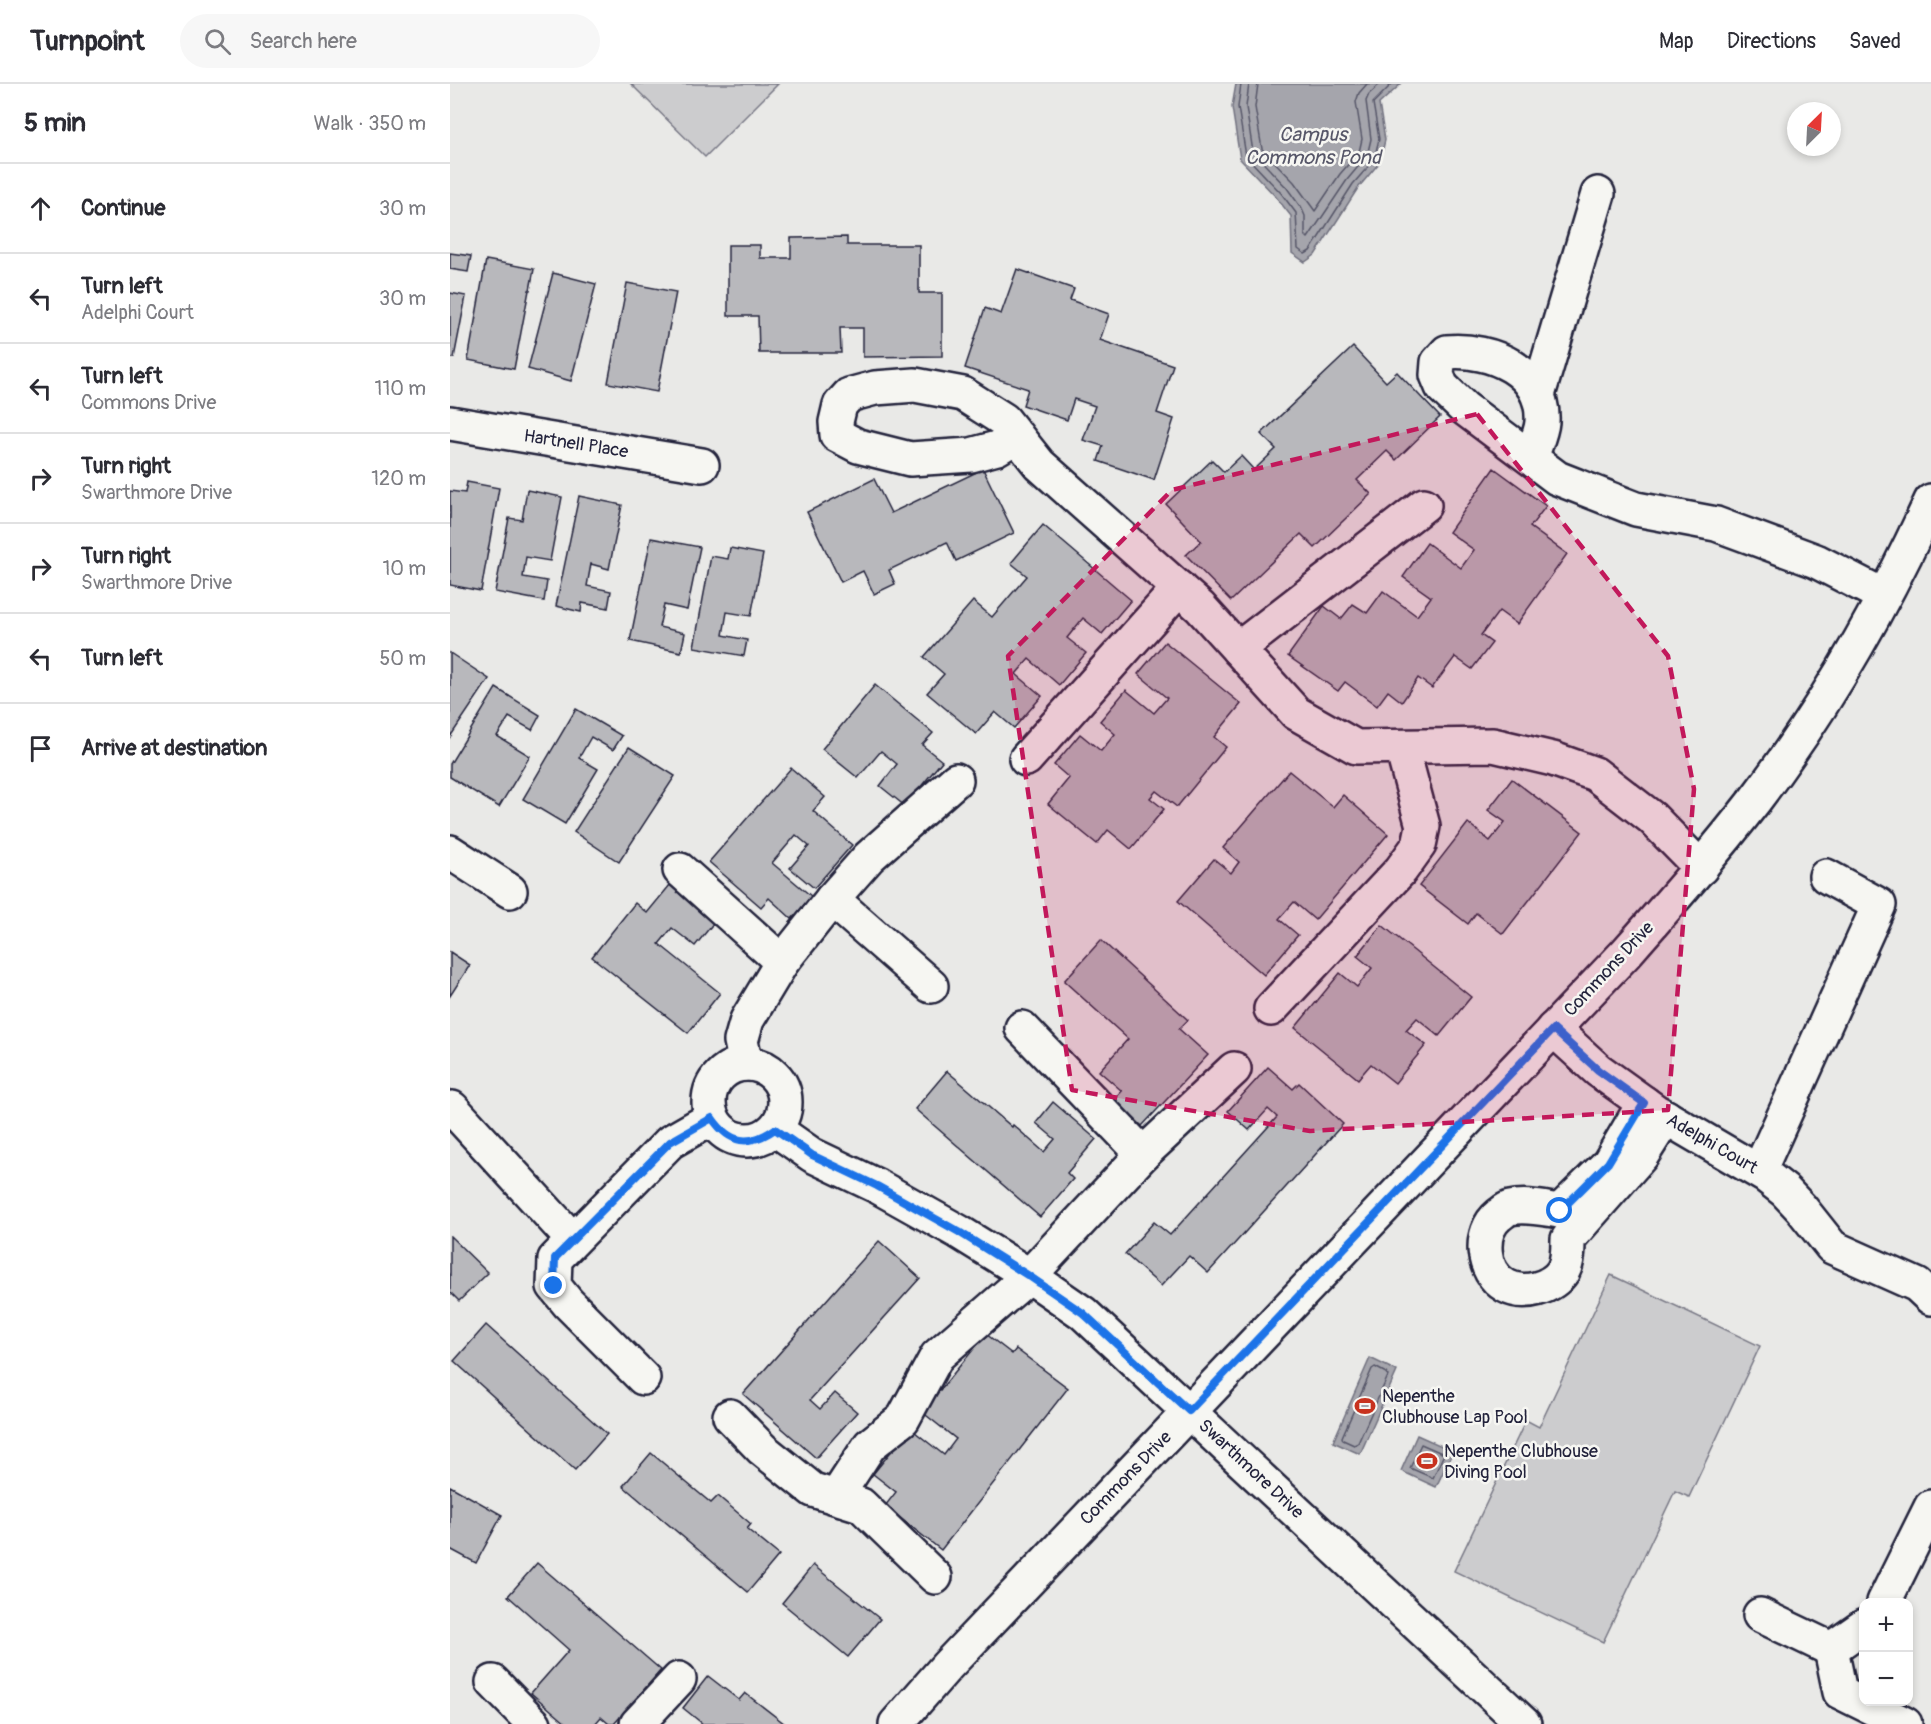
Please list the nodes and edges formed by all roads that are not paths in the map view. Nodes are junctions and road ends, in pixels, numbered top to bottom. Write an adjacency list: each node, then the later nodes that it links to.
1 (1598, 194): 2 (street)
2 (1538, 395): 5 (street); 5 (street)
3 (450, 423): 6 (street, Hartnell Place)
4 (1017, 436): 4 (street); 9 (street)
5 (1531, 458): 10 (street)
6 (702, 465)
7 (1931, 501): 10 (street, Commons Drive)
8 (1424, 505): 11 (street)
9 (1179, 588): 11 (street); 13 (street)
10 (1884, 596): 16 (street, Commons Drive)
11 (1238, 649): 12 (street)
12 (1402, 748): 16 (street); 23 (street)
13 (1026, 759)
14 (956, 780): 20 (street)
15 (450, 852): 19 (street)
16 (1701, 868): 25 (street, Commons Drive)
17 (680, 870): 21 (street)
18 (1826, 876): 33 (street)
19 (510, 891)
20 (832, 899): 21 (street); 22 (street)
21 (782, 962): 26 (street)
22 (931, 986)
23 (1271, 1010)
24 (1022, 1028): 32 (street)
25 (1553, 1029): 29 (street, Adelphi Court); 38 (street, Commons Drive)
26 (746, 1064): 30 (street); 31 (street)
27 (1234, 1069): 32 (street)
28 (452, 1108): 34 (street)
29 (1655, 1110): 29 (street); 33 (street, Adelphi Court)
30 (712, 1118): 31 (street); 34 (street)
31 (775, 1129): 35 (street, Swarthmore Drive)
32 (1143, 1154): 35 (street)
33 (1759, 1171): 36 (street, Adelphi Court)
34 (573, 1240): 37 (street)
35 (1029, 1276): 38 (street, Swarthmore Drive); 40 (street)
36 (1931, 1298)
37 (643, 1378)
38 (1189, 1411): 51 (street, Commons Drive); 52 (street, Swarthmore Drive)
39 (730, 1416): 40 (street)
40 (836, 1497): 42 (street)
41 (1931, 1507): 43 (street)
42 (935, 1577)
43 (1886, 1598)
44 (1760, 1615): 46 (street)
45 (1859, 1629): 46 (street)
46 (1831, 1649): 53 (street)
47 (679, 1679): 50 (street)
48 (493, 1682): 49 (street)
49 (534, 1724)
50 (637, 1724)
51 (896, 1724)
52 (1524, 1724)
53 (1905, 1724)

